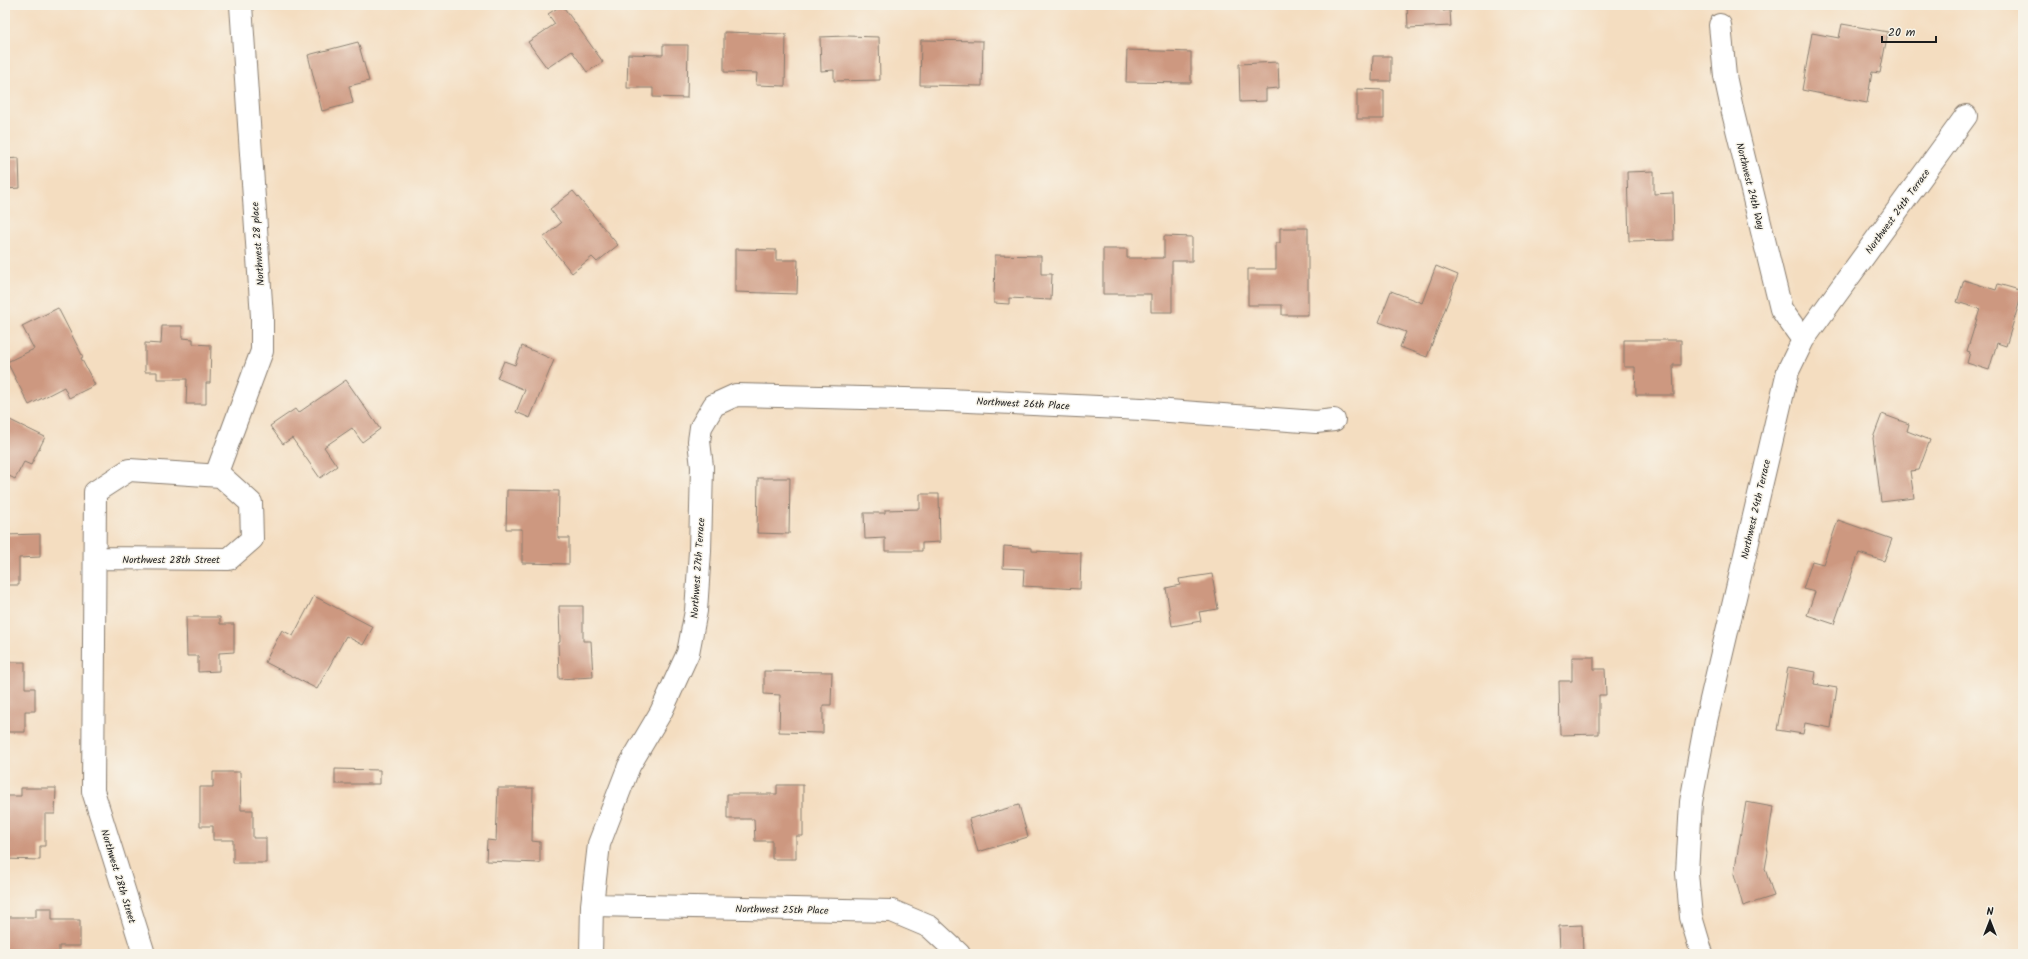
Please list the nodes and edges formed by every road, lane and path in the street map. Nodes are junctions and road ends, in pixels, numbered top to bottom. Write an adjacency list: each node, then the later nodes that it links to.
1 (241, 5): 7 (street, Northwest 28 place)
2 (1720, 25): 4 (street, Northwest 24th Way)
3 (1966, 116): 4 (street, Northwest 24th Terrace)
4 (1803, 340): 13 (street, Northwest 24th Terrace)
5 (714, 405): 6 (street, Northwest 26th Place); 9 (street, Northwest 27th Terrace)
6 (1334, 420)
7 (216, 475): 8 (street, Northwest 28th Street); 8 (street, Northwest 28th Street)
8 (95, 558): 10 (street, Northwest 28th Street)
9 (592, 906): 11 (street, Northwest 27th Terrace); 12 (street, Northwest 25th Place)
10 (144, 954)
11 (591, 954)
12 (959, 954)
13 (1702, 954)

